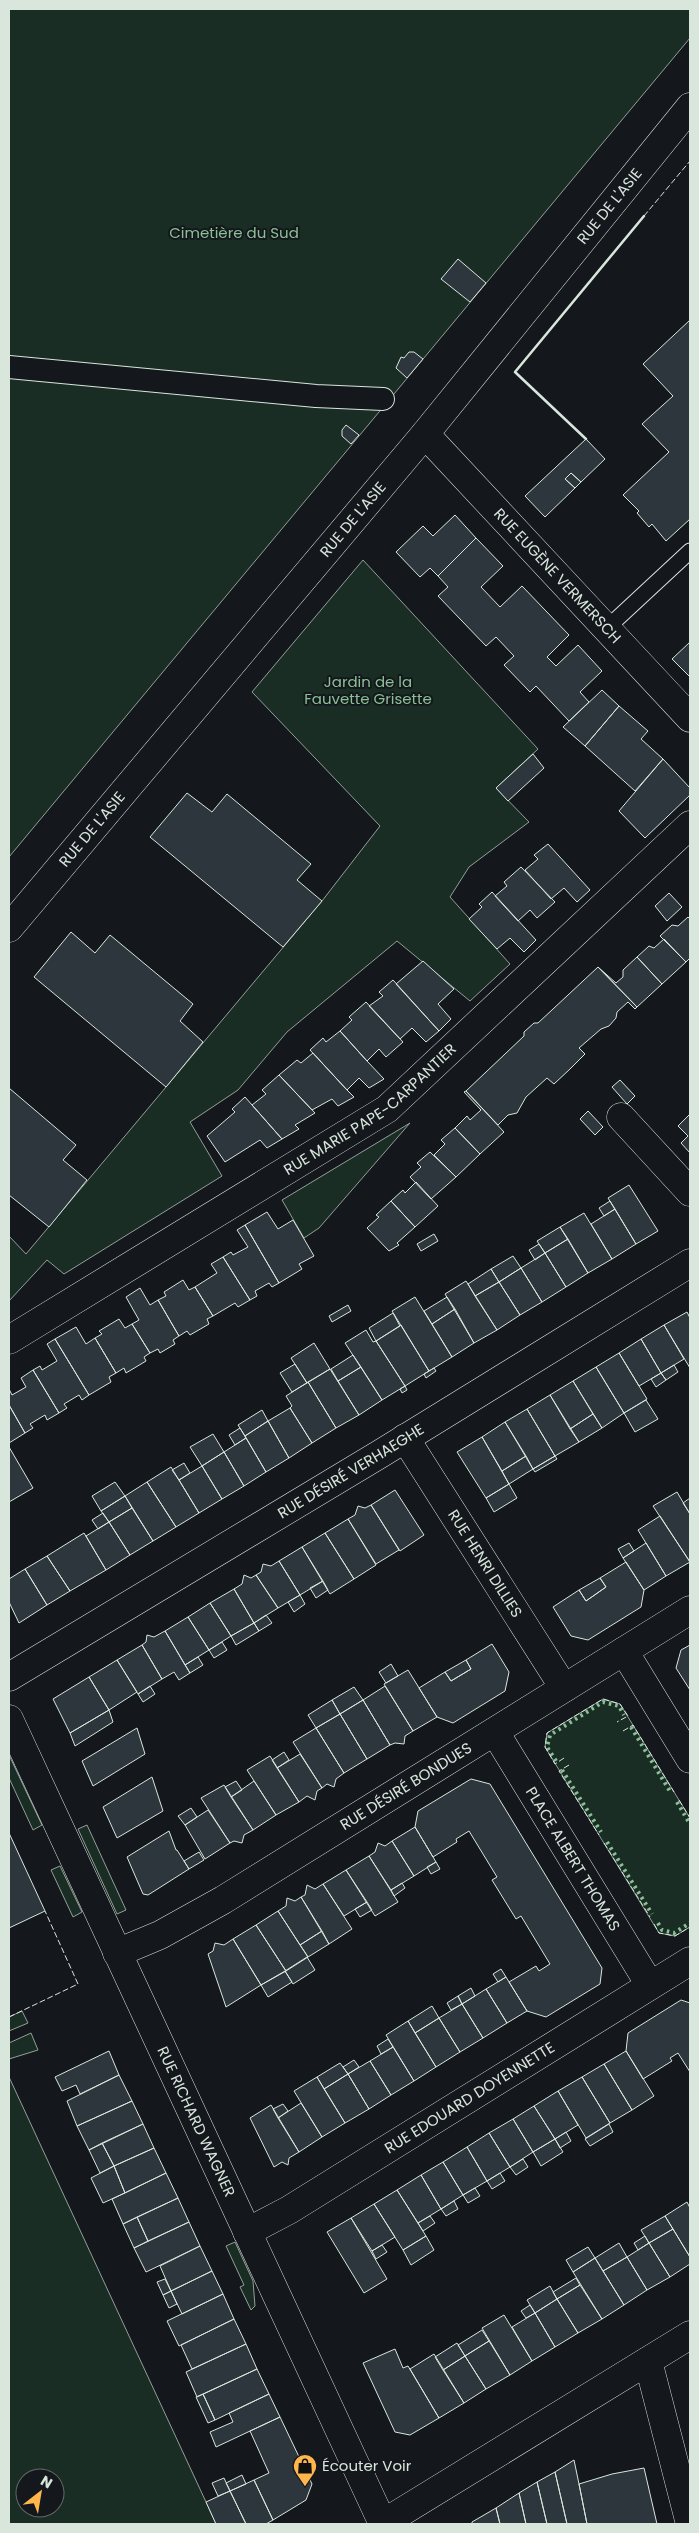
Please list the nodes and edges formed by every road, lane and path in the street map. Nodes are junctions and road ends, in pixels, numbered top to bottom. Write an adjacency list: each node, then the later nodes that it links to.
1 (690, 107): 4 (street, RUE DE L'ASIE)
2 (9, 367): 3 (street)
3 (382, 399)
4 (425, 434): 6 (street, RUE EUGÈNE VERMERSCH); 9 (street, RUE DE L'ASIE)
5 (690, 551): 6 (lane)
6 (606, 629): 7 (street, RUE EUGÈNE VERMERSCH)
7 (690, 718)
8 (690, 825): 13 (street, RUE MARIE PAPE-CARPANTIER)
9 (9, 928)
10 (621, 1117): 11 (street)
11 (690, 1192)
12 (690, 1263): 14 (street, RUE DÉSIRÉ VERHAEGHE)
13 (9, 1340)
14 (405, 1438): 17 (street, RUE DÉSIRÉ VERHAEGHE); 18 (street, RUE HENRI DILLIES)
15 (690, 1610): 16 (street, RUE DÉSIRÉ BONDUES)
16 (624, 1651): 18 (street, RUE DÉSIRÉ BONDUES); 21 (street)
17 (9, 1677)
18 (564, 1688): 20 (street, RUE DÉSIRÉ BONDUES)
19 (9, 1719): 22 (street, RUE RICHARD WAGNER)
20 (495, 1732): 22 (street, RUE DÉSIRÉ BONDUES); 24 (street, PLACE ALBERT THOMAS)
21 (690, 1759)
22 (117, 1953): 25 (street, RUE RICHARD WAGNER)
23 (690, 1961): 24 (street, RUE EDOUARD DOYENNETTE)
24 (650, 1985): 25 (street, RUE EDOUARD DOYENNETTE)
25 (246, 2232): 28 (street, RUE RICHARD WAGNER)
26 (690, 2335): 27 (street)
27 (648, 2361): 28 (street); 29 (street)
28 (383, 2524)
29 (690, 2524)

